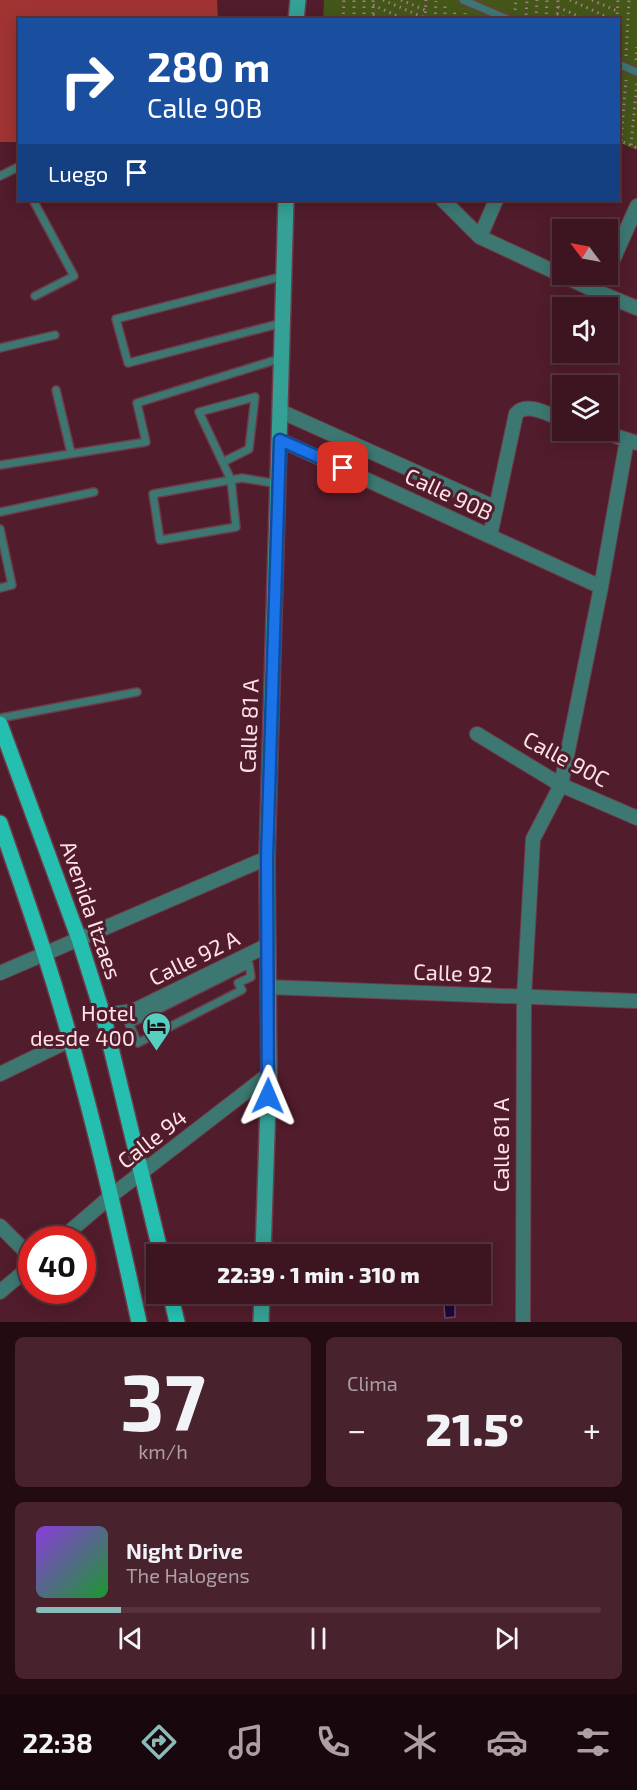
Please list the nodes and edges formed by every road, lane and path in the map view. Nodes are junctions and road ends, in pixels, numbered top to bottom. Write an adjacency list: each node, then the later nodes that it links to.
1 (297, 0): 31 (street)
2 (344, 0): 32 (path)
3 (354, 0): 33 (path)
4 (364, 0): 34 (path)
5 (373, 0): 21 (path)
6 (383, 0): 36 (path)
7 (400, 0): 24 (path)
8 (426, 0): 24 (path)
9 (463, 0): 42 (lane)
10 (515, 0): 25 (path)
11 (527, 0): 29 (path)
12 (537, 0): 43 (path)
13 (547, 0): 44 (path)
14 (558, 0): 22 (path)
15 (570, 0): 48 (path)
16 (592, 0): 26 (path)
17 (629, 0): 51 (path)
18 (436, 1): 38 (path)
19 (616, 1): 26 (path)
20 (446, 5): 39 (path)
21 (373, 6): 30 (path); 35 (path)
22 (558, 7): 28 (path); 47 (path)
23 (455, 9): 40 (path)
24 (425, 10): 37 (path)
25 (515, 10)
26 (617, 11): 49 (path)
27 (465, 13): 41 (path)
28 (557, 14): 45 (path); 46 (path)
29 (526, 15)
30 (373, 17)
31 (296, 18)
32 (343, 18)
33 (354, 18)
34 (364, 18)
35 (401, 18)
36 (423, 18)
37 (425, 18)
38 (435, 18)
39 (445, 18)
40 (454, 18)
41 (464, 18)
42 (505, 18)
43 (536, 18)
44 (546, 18)
45 (556, 18)
46 (565, 18)
47 (583, 18)
48 (611, 18)
49 (616, 18)
50 (637, 47): 52 (path)
51 (626, 56)
52 (636, 60)
53 (620, 65): 54 (lane)
54 (637, 72)
55 (626, 79): 57 (path)
56 (637, 83): 58 (path)
57 (620, 140): 58 (path)
58 (631, 145): 59 (path)
59 (637, 148)
60 (18, 169): 61 (lane)
61 (0, 176)
62 (34, 201): 72 (lane)
63 (286, 201): 69 (street, Calle 81 A)
64 (444, 201): 67 (street)
65 (496, 201): 67 (street)
66 (637, 206): 68 (street)
67 (480, 237): 71 (street)
68 (618, 248)
69 (284, 276): 74 (street, Calle 81 A); 74 (lane)
70 (601, 285): 71 (street)
71 (598, 292): 73 (street)
72 (35, 296)
73 (637, 308)
74 (283, 323): 77 (street, Calle 81 A)
75 (55, 336): 76 (lane)
76 (0, 348)
77 (282, 358): 79 (street, Calle 81 A); 83 (lane)
78 (56, 390): 83 (lane)
79 (280, 411): 81 (street, Calle 81 A); 89 (street)
80 (552, 416): 89 (street)
81 (280, 440): 87 (street, Calle 81 A); 92 (street, Calle 90B)
82 (632, 442): 93 (street, Calle 81 A)
83 (71, 453): 85 (lane)
84 (223, 462): 84 (lane); 86 (lane)
85 (0, 465)
86 (231, 480): 86 (lane); 87 (lane)
87 (279, 484): 102 (street, Calle 81 A)
88 (94, 492): 90 (lane)
89 (496, 508): 92 (street)
90 (0, 512)
91 (0, 530): 94 (lane)
92 (490, 536): 93 (street, Calle 90B)
93 (601, 587): 99 (street, Calle 81 A)
94 (0, 588)
95 (137, 692): 96 (lane)
96 (0, 718)
97 (0, 724): 103 (main road, Avenida Itzaes)
98 (477, 734): 99 (street, Calle 90C)
99 (561, 784): 100 (street, Calle 90C); 108 (street, Calle 81 A)
100 (637, 818)
101 (0, 823): 105 (main road)
102 (267, 858): 103 (street); 104 (street, Calle 81 A)
103 (79, 939): 105 (street); 111 (main road, Avenida Itzaes)
104 (268, 945): 107 (street, Calle 81 A); 110 (street, Calle 92 A)
105 (45, 954): 106 (street); 112 (main road)
106 (0, 973)
107 (267, 987): 108 (street, Calle 92); 114 (street, Calle 81 A)
108 (524, 997): 109 (street, Calle 92); 129 (street, Calle 81 A)
109 (637, 1001)
110 (143, 1011): 110 (lane); 111 (street, Calle 92 A)
111 (103, 1015): 115 (main road, Avenida Itzaes)
112 (70, 1040): 113 (street); 116 (main road)
113 (0, 1074)
114 (269, 1074): 115 (street, Calle 94); 121 (street, Calle 81 A)
115 (143, 1173): 116 (street, Calle 94); 120 (main road, Avenida Itzaes)
116 (111, 1196): 118 (street, Calle 94); 126 (main road)
117 (0, 1226): 119 (street)
118 (76, 1226)
119 (18, 1244)
120 (159, 1244)
121 (263, 1244)
122 (18, 1277): 123 (street)
123 (0, 1292)
124 (173, 1304): 127 (main road)
125 (262, 1304): 128 (street)
126 (139, 1322)
127 (177, 1322)
128 (261, 1322)
129 (523, 1322)

